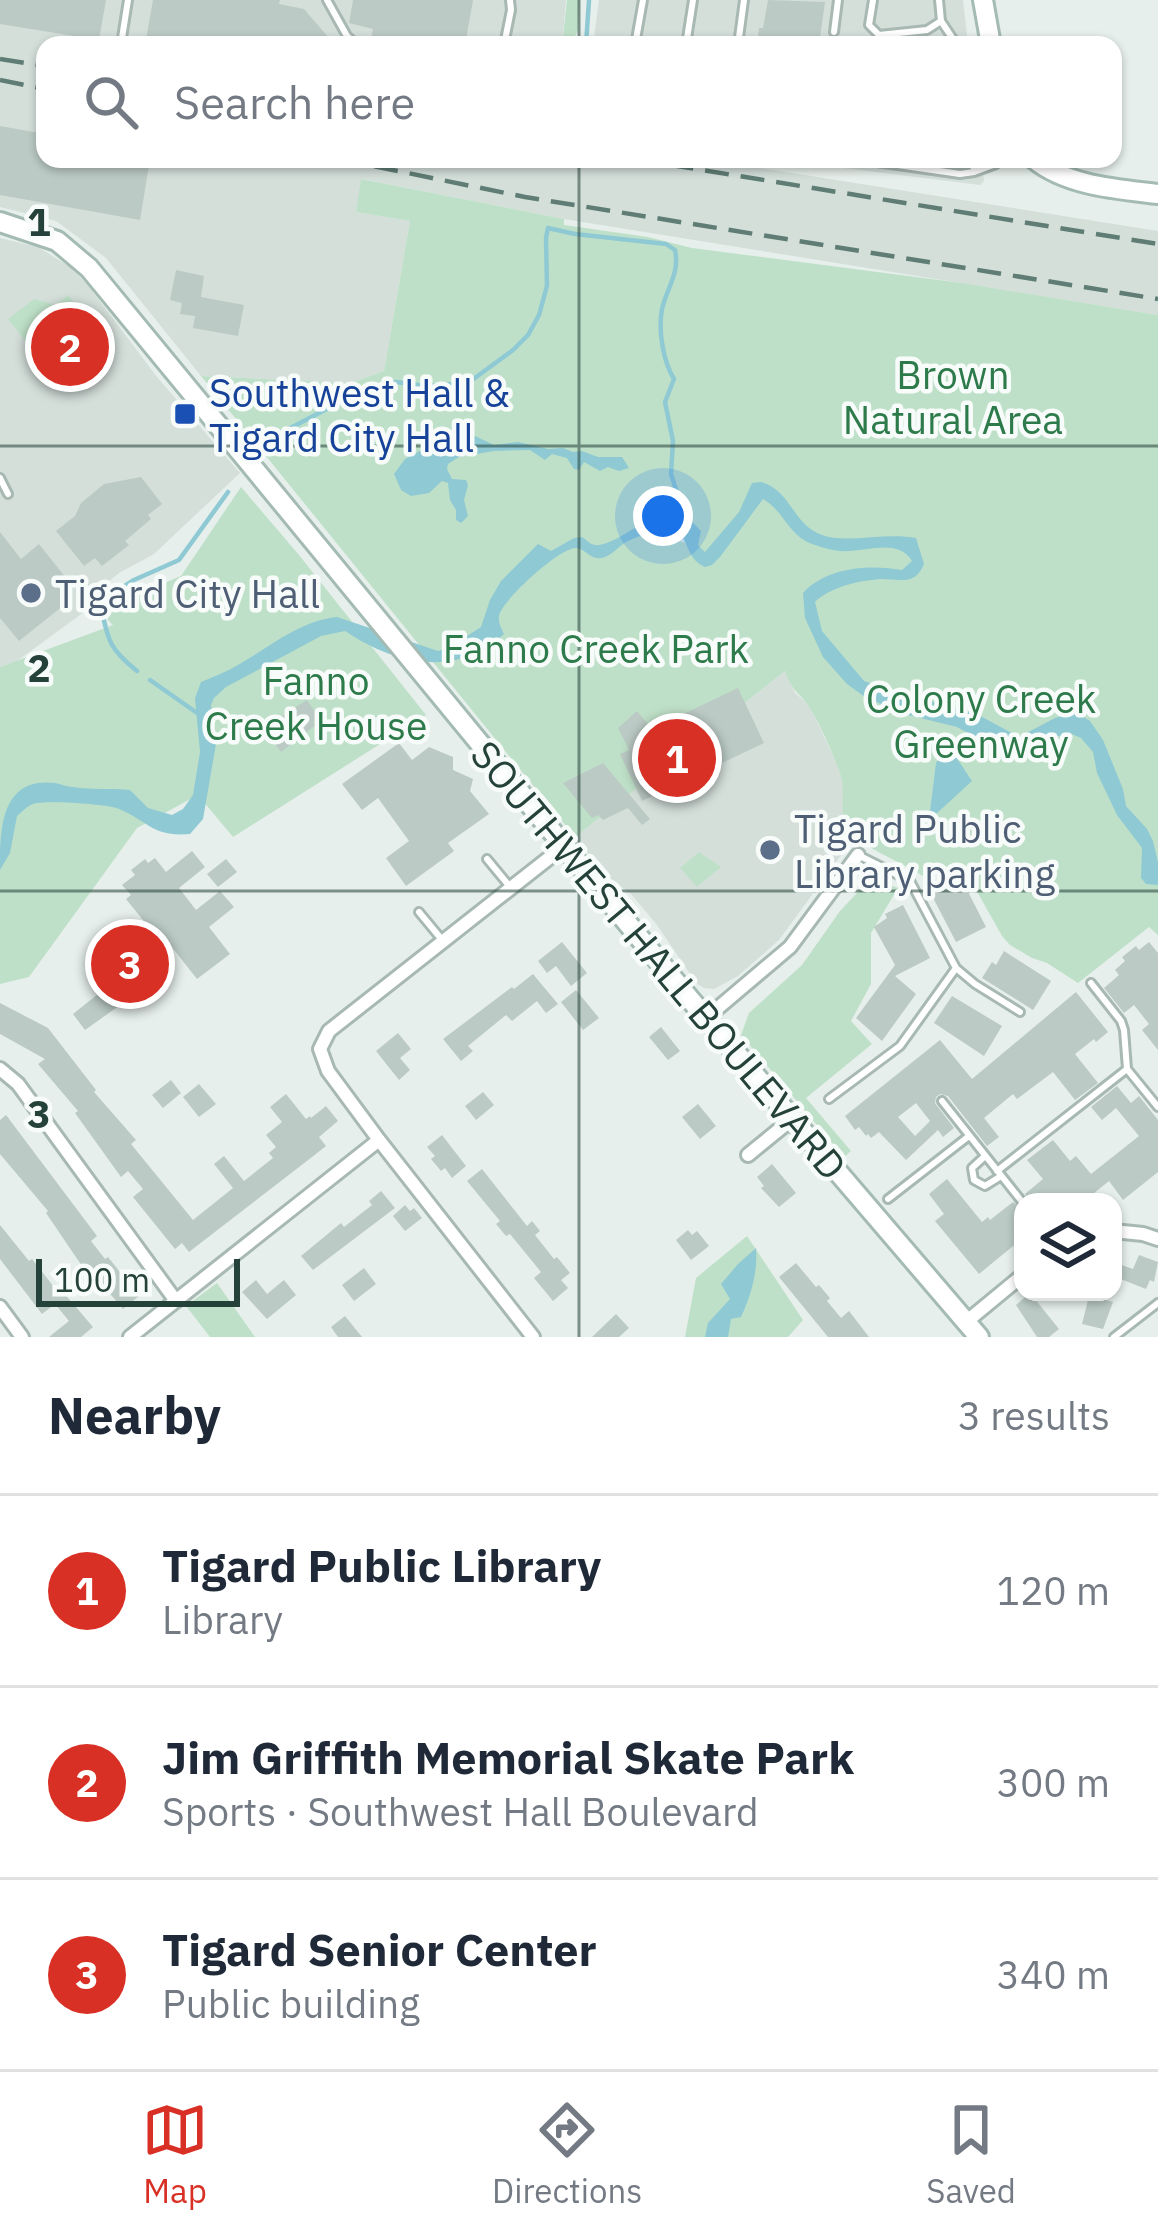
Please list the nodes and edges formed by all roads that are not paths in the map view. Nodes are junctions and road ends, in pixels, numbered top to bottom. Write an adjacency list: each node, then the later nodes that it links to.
1 (128, 0): 13 (lane)
2 (327, 0): 14 (lane)
3 (510, 0): 15 (lane)
4 (643, 0): 16 (lane)
5 (693, 0): 17 (lane)
6 (744, 0): 18 (lane)
7 (838, 0): 12 (lane)
8 (873, 0): 11 (lane)
9 (939, 0): 11 (lane)
10 (983, 0): 20 (main road)
11 (941, 21): 19 (lane)
12 (834, 32)
13 (122, 36)
14 (347, 36)
15 (506, 36)
16 (637, 36)
17 (687, 36)
18 (739, 36)
19 (952, 36)
20 (989, 36)
21 (923, 168): 25 (lane)
22 (974, 168): 25 (lane)
23 (985, 168): 25 (lane)
24 (1049, 168): 26 (main road)
25 (974, 172)
26 (1158, 194)
27 (0, 222): 30 (main road, SOUTHWEST HALL BOULEVARD)
28 (0, 478): 29 (lane)
29 (8, 494)
30 (563, 847): 33 (street); 39 (main road, SOUTHWEST HALL BOULEVARD)
31 (858, 855): 36 (lane); 39 (street)
32 (487, 859): 33 (lane)
33 (511, 888): 35 (street)
34 (419, 912): 35 (lane)
35 (443, 941): 47 (street)
36 (956, 968): 38 (lane); 42 (lane)
37 (1091, 983): 40 (lane)
38 (1020, 1012)
39 (706, 1018): 45 (main road, SOUTHWEST HALL BOULEVARD)
40 (1127, 1069): 44 (lane); 50 (lane)
41 (0, 1070): 56 (street)
42 (829, 1099)
43 (942, 1101): 46 (lane)
44 (1158, 1107)
45 (792, 1119): 48 (street); 59 (main road, SOUTHWEST HALL BOULEVARD)
46 (969, 1136): 49 (lane); 52 (lane)
47 (379, 1140): 56 (street); 62 (street)
48 (748, 1155)
49 (985, 1156): 50 (lane); 50 (lane)
50 (999, 1173): 51 (lane)
51 (1015, 1193)
52 (888, 1199)
53 (1122, 1232): 54 (street)
54 (1158, 1239)
55 (1014, 1282): 59 (street)
56 (176, 1301): 61 (street)
57 (1158, 1303): 64 (lane)
58 (0, 1307): 60 (street)
59 (965, 1322): 63 (main road, SOUTHWEST HALL BOULEVARD)
60 (22, 1337)
61 (130, 1337)
62 (533, 1337)
63 (980, 1337)
64 (1114, 1337)

